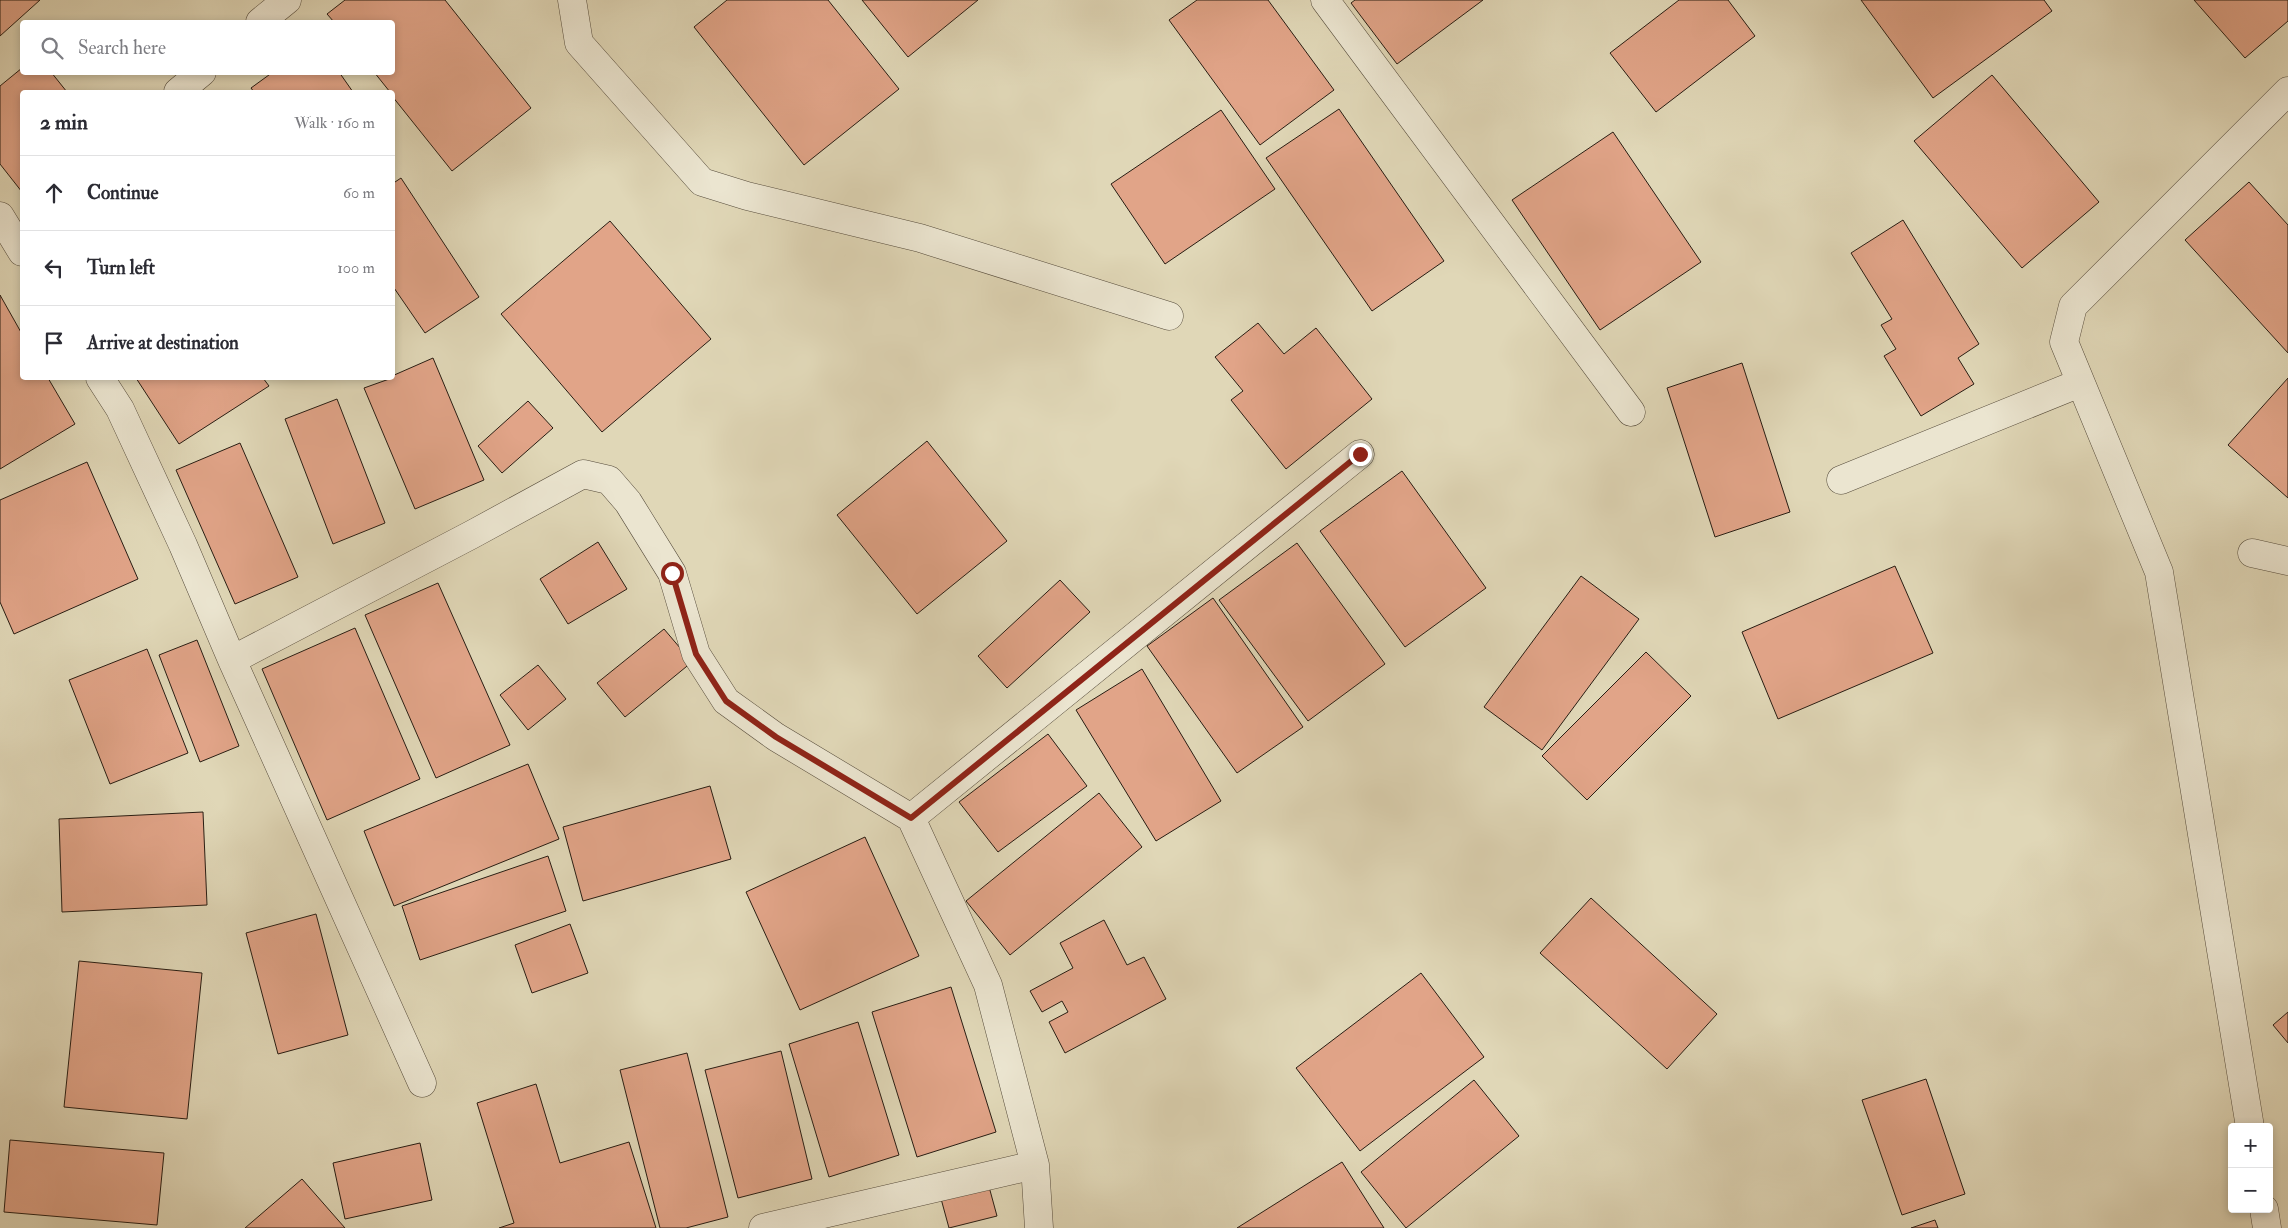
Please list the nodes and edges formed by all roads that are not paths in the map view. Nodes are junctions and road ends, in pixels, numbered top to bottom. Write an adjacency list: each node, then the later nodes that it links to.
1 (287, 0): 4 (street)
2 (572, 0): 10 (street)
3 (1325, 0): 13 (street)
4 (262, 20)
5 (198, 75): 6 (street)
6 (180, 90)
7 (2288, 91): 12 (street)
8 (0, 216): 9 (street)
9 (20, 249)
10 (1169, 316)
11 (101, 380): 18 (street)
12 (2080, 384): 15 (street); 21 (street)
13 (1631, 412)
14 (1360, 454): 19 (street)
15 (1840, 480)
16 (2252, 553): 17 (street)
17 (2288, 561)
18 (232, 660): 19 (street); 20 (street)
19 (911, 818): 22 (street)
20 (422, 1083)
21 (2249, 1123)
22 (1035, 1164): 24 (street); 25 (street)
23 (2265, 1213): 26 (street)
24 (763, 1228)
25 (1039, 1228)
26 (2267, 1228)

